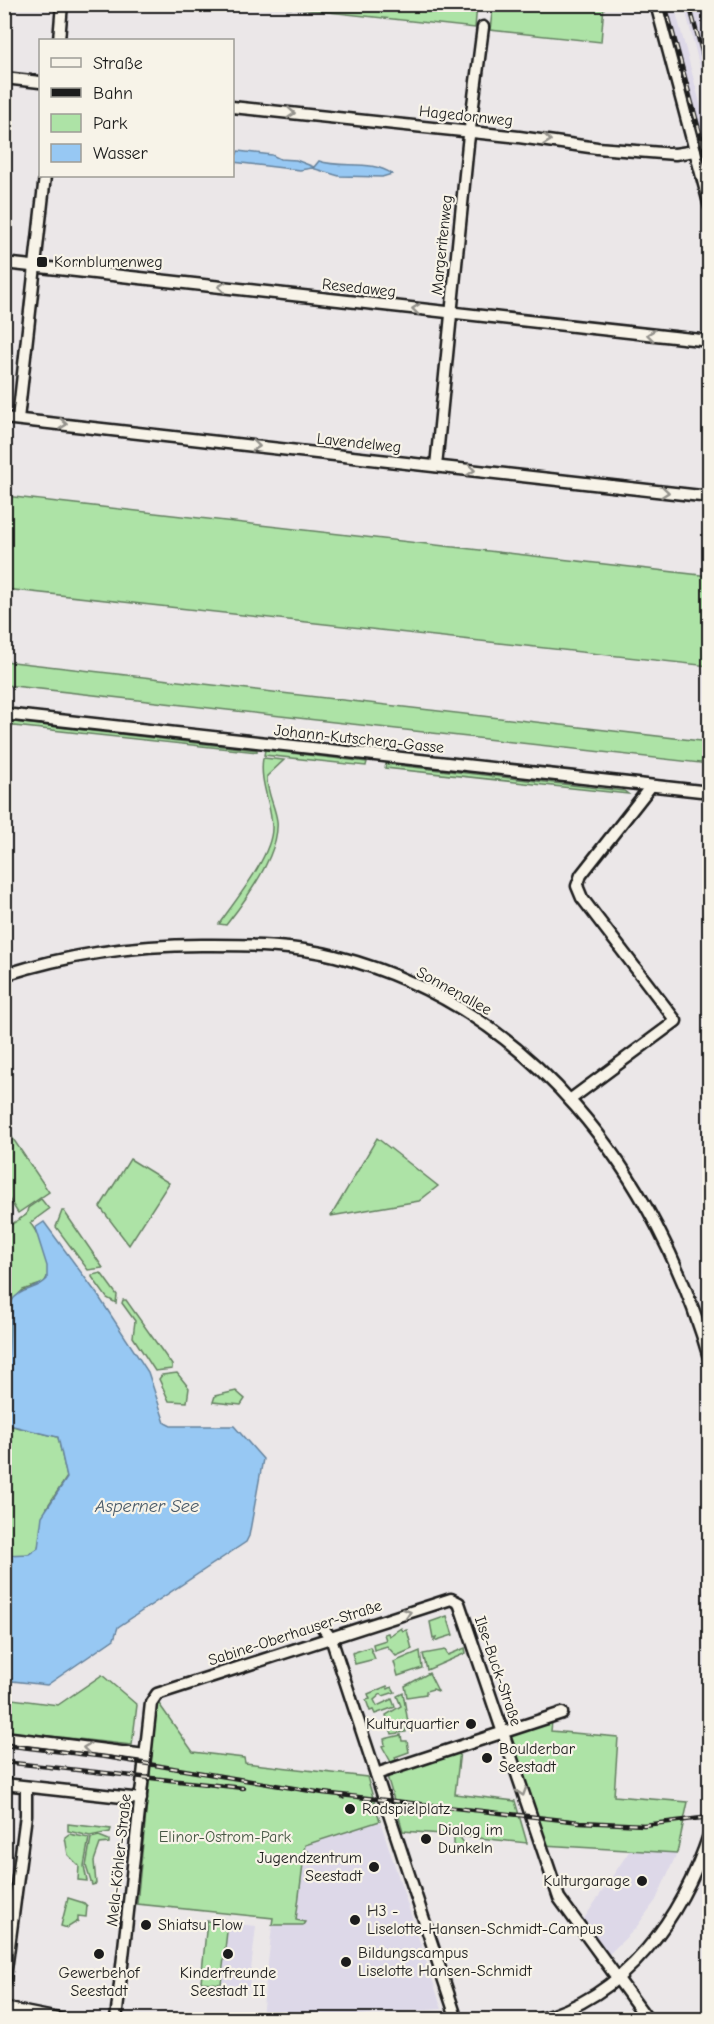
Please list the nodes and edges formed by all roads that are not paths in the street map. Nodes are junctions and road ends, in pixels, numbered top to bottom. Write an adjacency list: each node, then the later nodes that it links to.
1 (62, 4): 4 (street)
2 (656, 4): 9 (street)
3 (483, 27): 8 (street, Margeritenweg)
4 (58, 39)
5 (4, 78): 6 (street)
6 (39, 82)
7 (234, 107): 8 (street, Hagedornweg, one-way to 8)
8 (471, 131): 9 (street, Hagedornweg, one-way to 9); 14 (street, Margeritenweg)
9 (694, 151): 11 (street)
10 (45, 177): 13 (street)
11 (710, 207)
12 (4, 263): 13 (street, Resedaweg)
13 (35, 267): 14 (street, Resedaweg, one-way to 13); 17 (street)
14 (452, 313): 15 (street, Resedaweg, one-way to 14); 18 (street, Margeritenweg)
15 (710, 341)
16 (4, 418): 17 (street, Lavendelweg)
17 (18, 419): 18 (street, Lavendelweg, one-way to 18)
18 (436, 466): 19 (street, Lavendelweg, one-way to 19)
19 (710, 497)
20 (4, 714): 21 (street, Johann-Kutschera-Gasse)
21 (651, 786): 22 (street, Johann-Kutschera-Gasse); 24 (street)
22 (710, 792)
23 (4, 975): 24 (street, Sonnenallee)
24 (571, 1099): 25 (street, Sonnenallee)
25 (710, 1361)
26 (454, 1600): 28 (street, Sabine-Oberhauser-Straße, one-way to 26); 31 (street, Ilse-Buck-Straße)
27 (323, 1628): 28 (street)
28 (331, 1638): 29 (street, Sabine-Oberhauser-Straße); 34 (street)
29 (151, 1703): 33 (street, Mela-Köhler-Straße)
30 (562, 1713): 31 (street)
31 (503, 1732): 34 (street); 39 (street, Ilse-Buck-Straße, one-way to 39)
32 (4, 1737): 33 (street, one-way to 32)
33 (145, 1755): 37 (street, Mela-Köhler-Straße)
34 (376, 1774): 44 (street)
35 (4, 1784): 36 (street)
36 (27, 1786): 37 (street); 40 (street)
37 (141, 1799): 43 (street, Mela-Köhler-Straße)
38 (709, 1833): 39 (street)
39 (616, 1980): 45 (street); 46 (street, Ilse-Buck-Straße)
40 (4, 1985)
41 (4, 2008): 42 (street)
42 (64, 2019)
43 (116, 2019)
44 (456, 2019)
45 (536, 2019)
46 (648, 2019)

